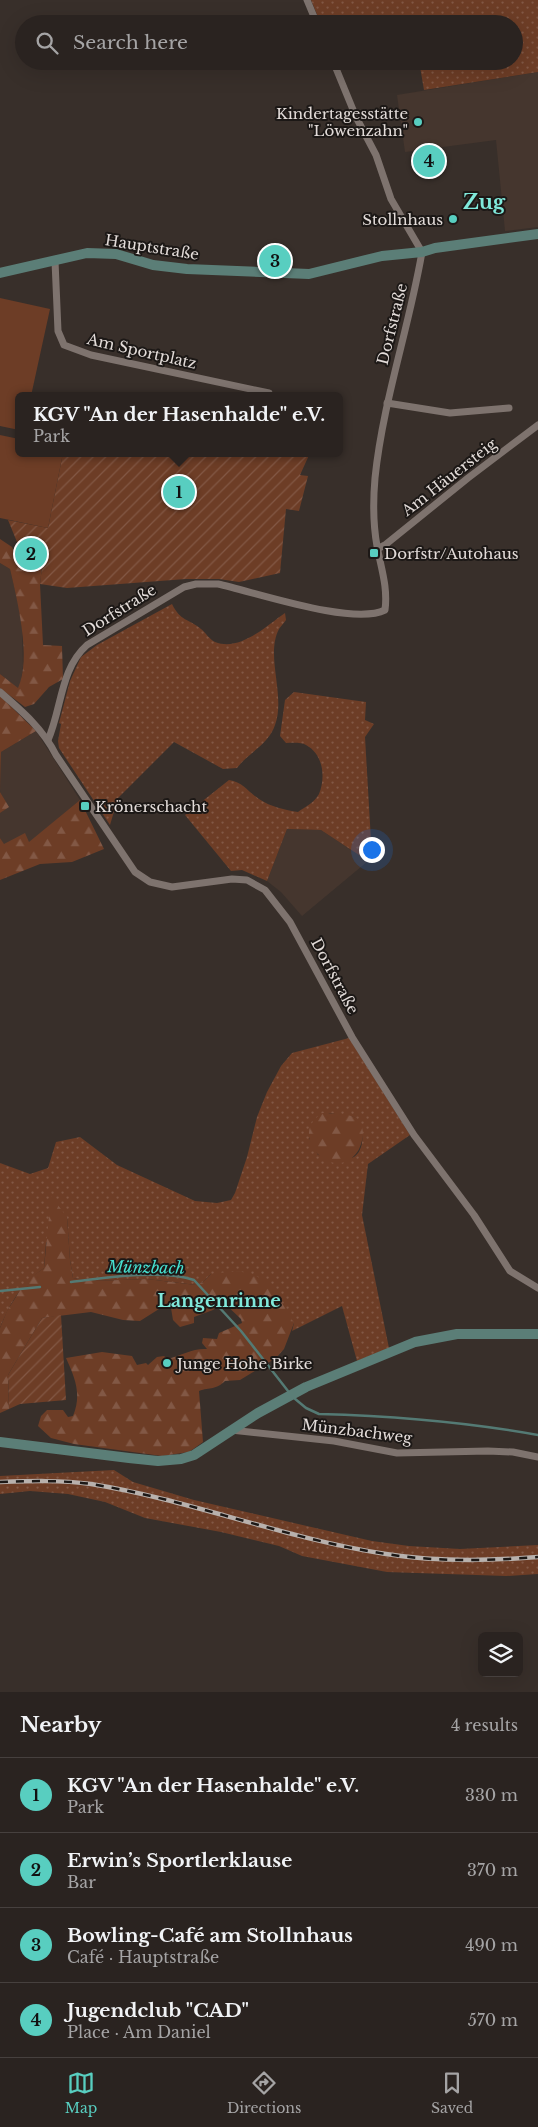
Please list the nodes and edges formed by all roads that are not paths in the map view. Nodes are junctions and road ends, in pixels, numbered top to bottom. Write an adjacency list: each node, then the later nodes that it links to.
1 (307, 0): 2 (street)
2 (313, 15)
3 (337, 70): 5 (street)
4 (538, 234): 5 (street, Hauptstraße)
5 (422, 252): 6 (street, Hauptstraße); 9 (street, Dorfstraße)
6 (55, 261): 7 (street, Hauptstraße); 8 (street, Am Sportplatz)
7 (0, 274)
8 (264, 392)
9 (387, 403): 10 (street); 12 (street, Dorfstraße)
10 (510, 408)
11 (538, 425): 12 (street, Am Häuersteig)
12 (377, 549): 14 (street, Dorfstraße)
13 (0, 692): 14 (street)
14 (48, 740): 15 (street, Dorfstraße)
15 (538, 1288)
16 (538, 1334): 17 (street)
17 (231, 1430): 18 (street); 19 (street, Münzbachweg)
18 (0, 1442)
19 (538, 1457)

